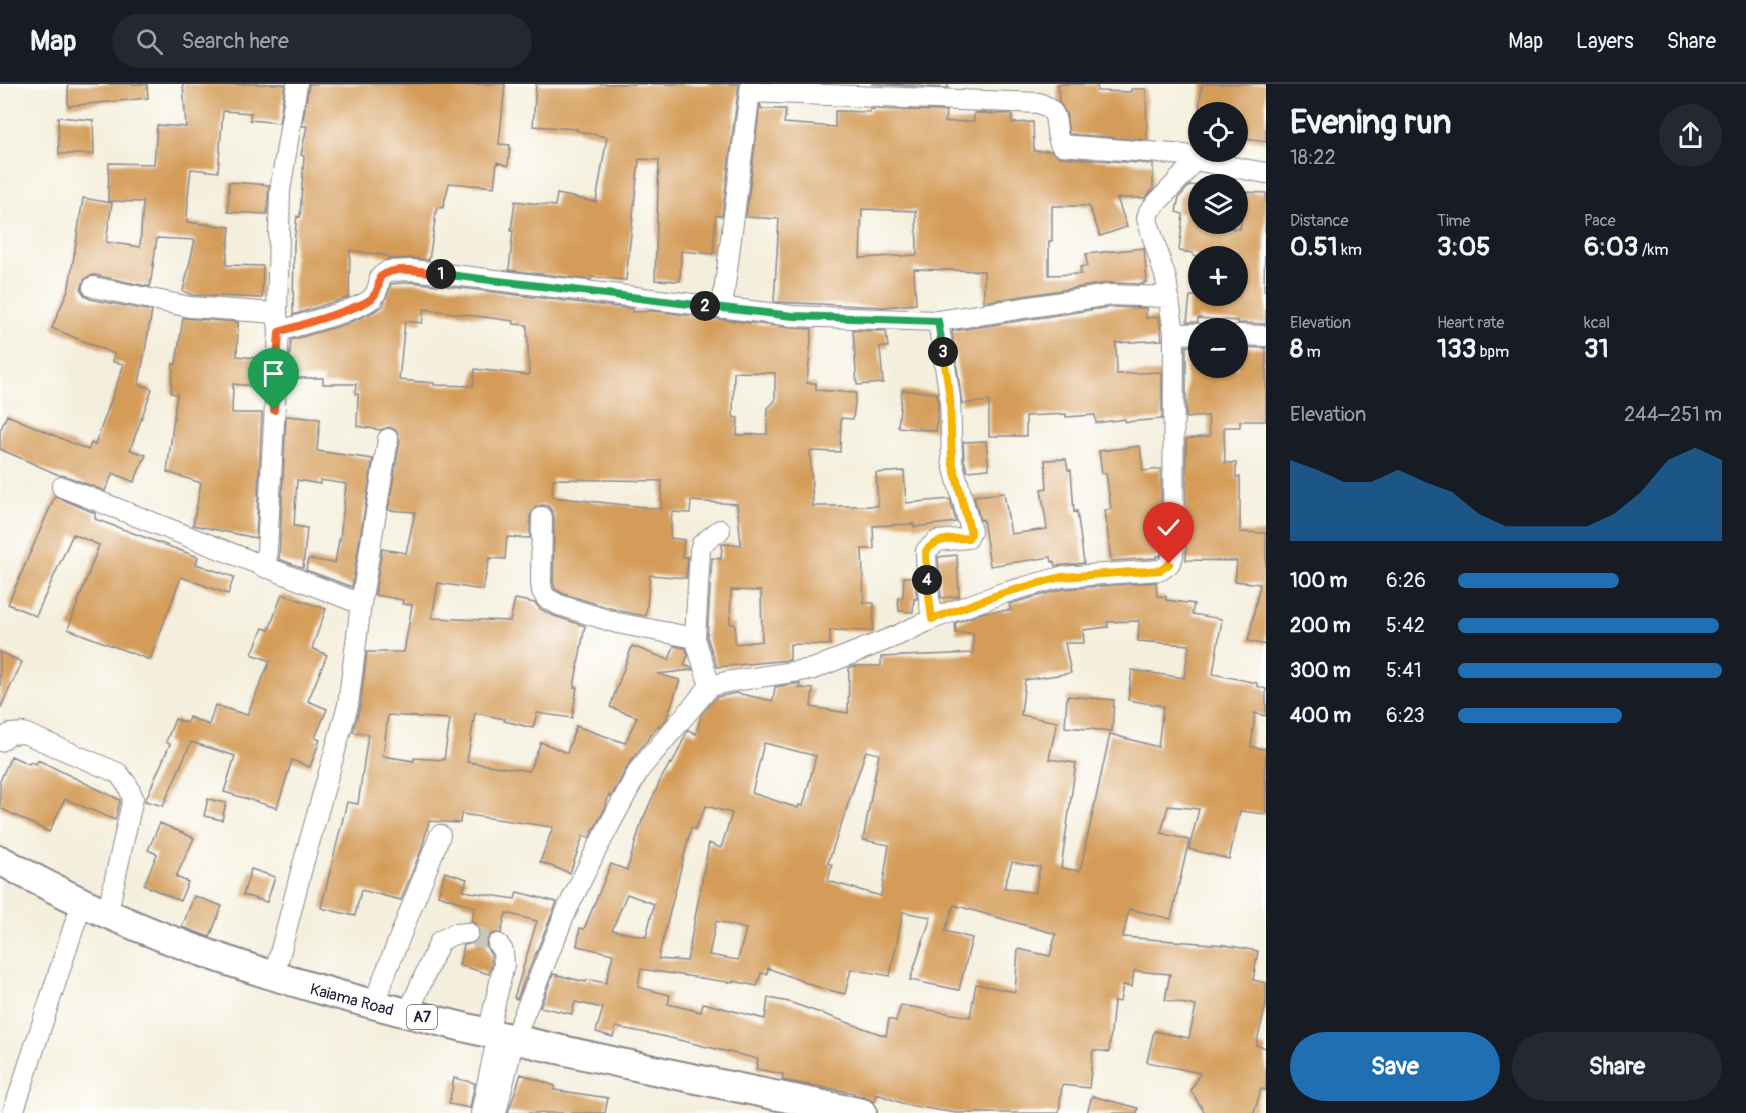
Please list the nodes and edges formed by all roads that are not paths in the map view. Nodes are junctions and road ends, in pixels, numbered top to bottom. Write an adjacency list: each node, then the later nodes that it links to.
1 (297, 84): 11 (street)
2 (750, 88): 3 (street); 9 (street)
3 (1188, 157)
4 (1193, 162): 8 (street)
5 (1206, 162): 6 (street)
6 (1266, 172)
7 (93, 286): 11 (street)
8 (1169, 297): 10 (street); 12 (street)
9 (722, 308): 10 (street); 11 (street)
10 (938, 321): 22 (street)
11 (278, 322): 20 (street)
12 (1174, 333): 13 (street); 22 (street)
13 (1188, 334)
14 (1248, 335): 15 (street)
15 (1266, 336)
16 (388, 439): 21 (street)
17 (62, 487): 20 (street)
18 (542, 517): 23 (street)
19 (720, 530): 23 (street)
20 (266, 568): 21 (street)
21 (361, 604): 33 (street)
22 (932, 619): 24 (street)
23 (695, 638): 24 (street)
24 (710, 686): 36 (street)
25 (0, 741): 29 (street)
26 (440, 835): 34 (street)
27 (0, 860): 29 (highway, Kaiama Road / A7)
28 (0, 878): 30 (highway, Kaiama Road / A7)
29 (107, 915): 33 (highway, Kaiama Road / A7)
30 (77, 917): 36 (highway, Kaiama Road / A7); 37 (street)
31 (468, 933): 35 (street)
32 (498, 944): 36 (street)
33 (274, 977): 34 (highway, Kaiama Road / A7)
34 (373, 1005): 35 (highway, Kaiama Road / A7)
35 (408, 1013): 36 (highway, Kaiama Road / A7)
36 (501, 1042): 38 (street); 39 (street); 40 (highway, Kaiama Road / A7); 41 (highway, Kaiama Road / A7)
37 (13, 1113)
38 (481, 1113)
39 (496, 1113)
40 (789, 1113)
41 (862, 1113)

